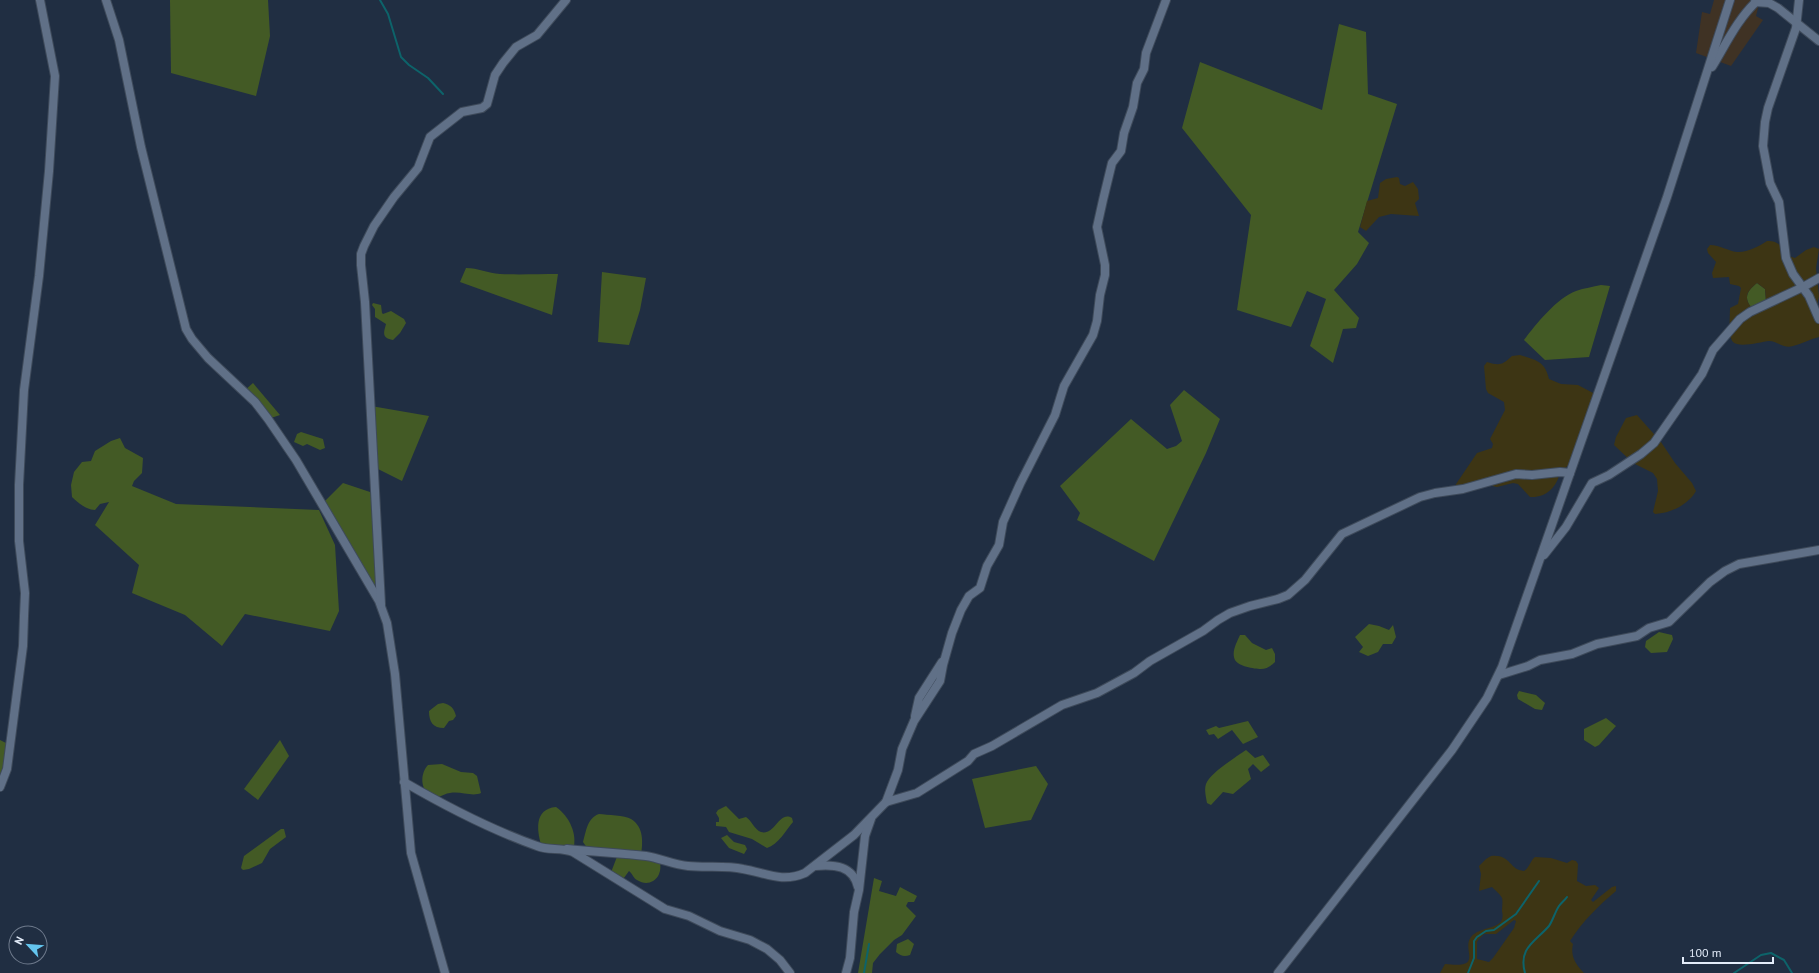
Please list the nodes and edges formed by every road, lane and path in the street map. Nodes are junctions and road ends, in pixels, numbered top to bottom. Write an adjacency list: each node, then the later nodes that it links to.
1 (40, 0): 20 (street)
2 (106, 0): 17 (street)
3 (566, 0): 17 (street)
4 (1166, 0): 21 (street)
5 (1730, 0): 10 (street)
6 (1799, 0): 8 (street)
7 (1756, 1): 8 (street); 10 (street)
8 (1797, 23): 9 (street); 12 (street)
9 (1819, 41)
10 (1705, 80): 14 (street)
11 (1819, 278): 12 (street)
12 (1803, 288): 13 (street); 16 (street)
13 (1819, 319)
14 (1570, 474): 16 (street); 21 (street)
15 (1819, 550): 18 (street)
16 (1540, 562): 18 (street)
17 (381, 608): 19 (street)
18 (1499, 675): 29 (street)
19 (404, 782): 23 (street); 26 (street)
20 (0, 787)
21 (886, 802): 22 (street)
22 (871, 818): 24 (street); 25 (street)
23 (567, 850): 24 (street); 27 (street)
24 (815, 866): 25 (street)
25 (859, 890): 28 (street)
26 (444, 973)
27 (790, 973)
28 (846, 973)
29 (1278, 973)

